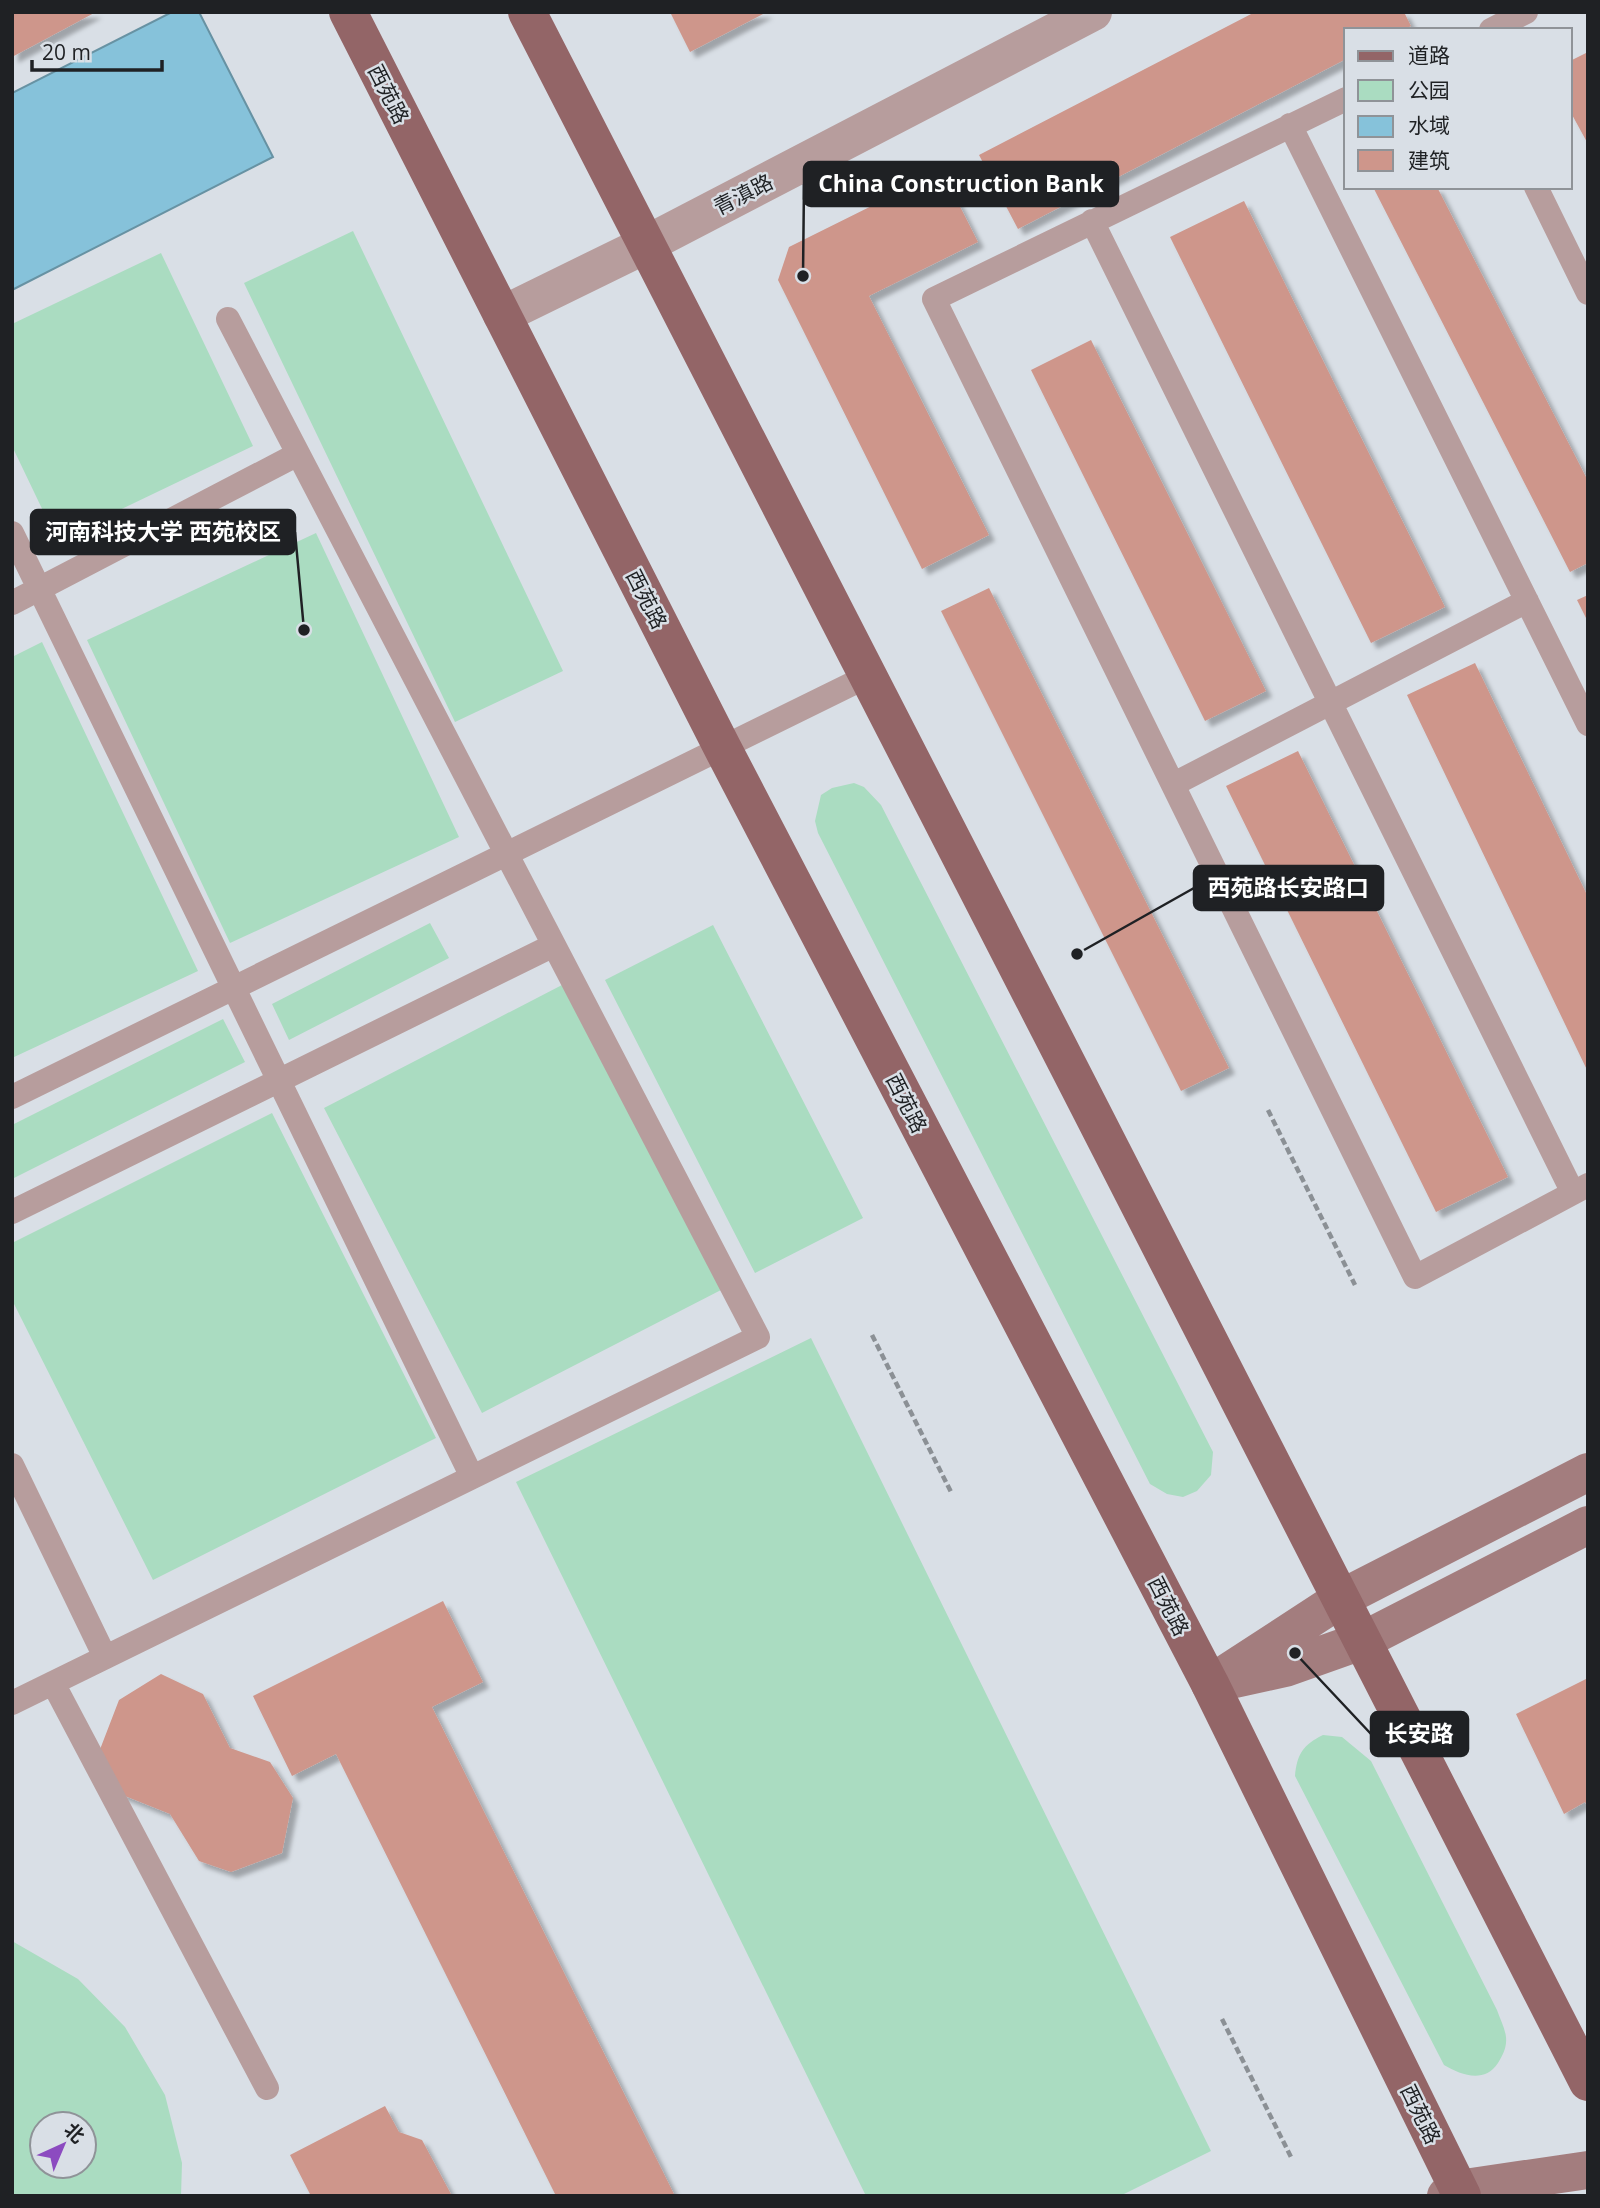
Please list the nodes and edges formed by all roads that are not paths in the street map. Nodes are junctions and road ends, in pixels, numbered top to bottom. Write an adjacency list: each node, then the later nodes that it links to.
1 (348, 12): 12 (main road, 西苑路)
2 (527, 12): 10 (main road)
3 (1093, 12): 10 (street, 青滇路)
4 (1525, 12): 5 (lane)
5 (1495, 28)
6 (1344, 100): 7 (lane)
7 (1290, 125): 9 (lane); 17 (lane)
8 (1537, 189): 11 (lane)
9 (1092, 221): 20 (lane); 23 (lane)
10 (645, 245): 12 (street, 青滇路); 19 (main road)
11 (1588, 293)
12 (502, 316): 22 (main road, 西苑路)
13 (228, 319): 14 (lane)
14 (298, 453): 16 (lane); 24 (lane)
15 (12, 533): 16 (lane)
16 (39, 589): 18 (lane); 26 (lane)
17 (1527, 601): 20 (lane); 21 (lane)
18 (12, 603)
19 (866, 677): 22 (lane); 35 (main road)
20 (1330, 703): 23 (lane); 29 (lane)
21 (1588, 724)
22 (723, 747): 24 (lane); 39 (main road, 西苑路)
23 (1174, 784): 29 (lane)
24 (507, 853): 25 (lane); 26 (lane)
25 (554, 945): 27 (lane); 33 (lane)
26 (234, 988): 27 (lane); 28 (lane)
27 (279, 1081): 30 (lane); 33 (lane)
28 (12, 1097)
29 (1581, 1189)
30 (12, 1212)
31 (12, 1465): 37 (lane)
32 (1588, 1472): 35 (main road)
33 (472, 1477): 37 (lane)
34 (1588, 1525): 36 (main road)
35 (1342, 1598): 36 (main road); 39 (main road)
36 (1364, 1640): 39 (main road); 41 (main road)
37 (106, 1657): 38 (lane)
38 (52, 1683): 40 (lane); 42 (lane)
39 (1210, 1684): 44 (main road, 西苑路)
40 (12, 1703)
41 (1588, 2082)
42 (267, 2088)
43 (1588, 2170): 44 (main road)
44 (1455, 2194)

